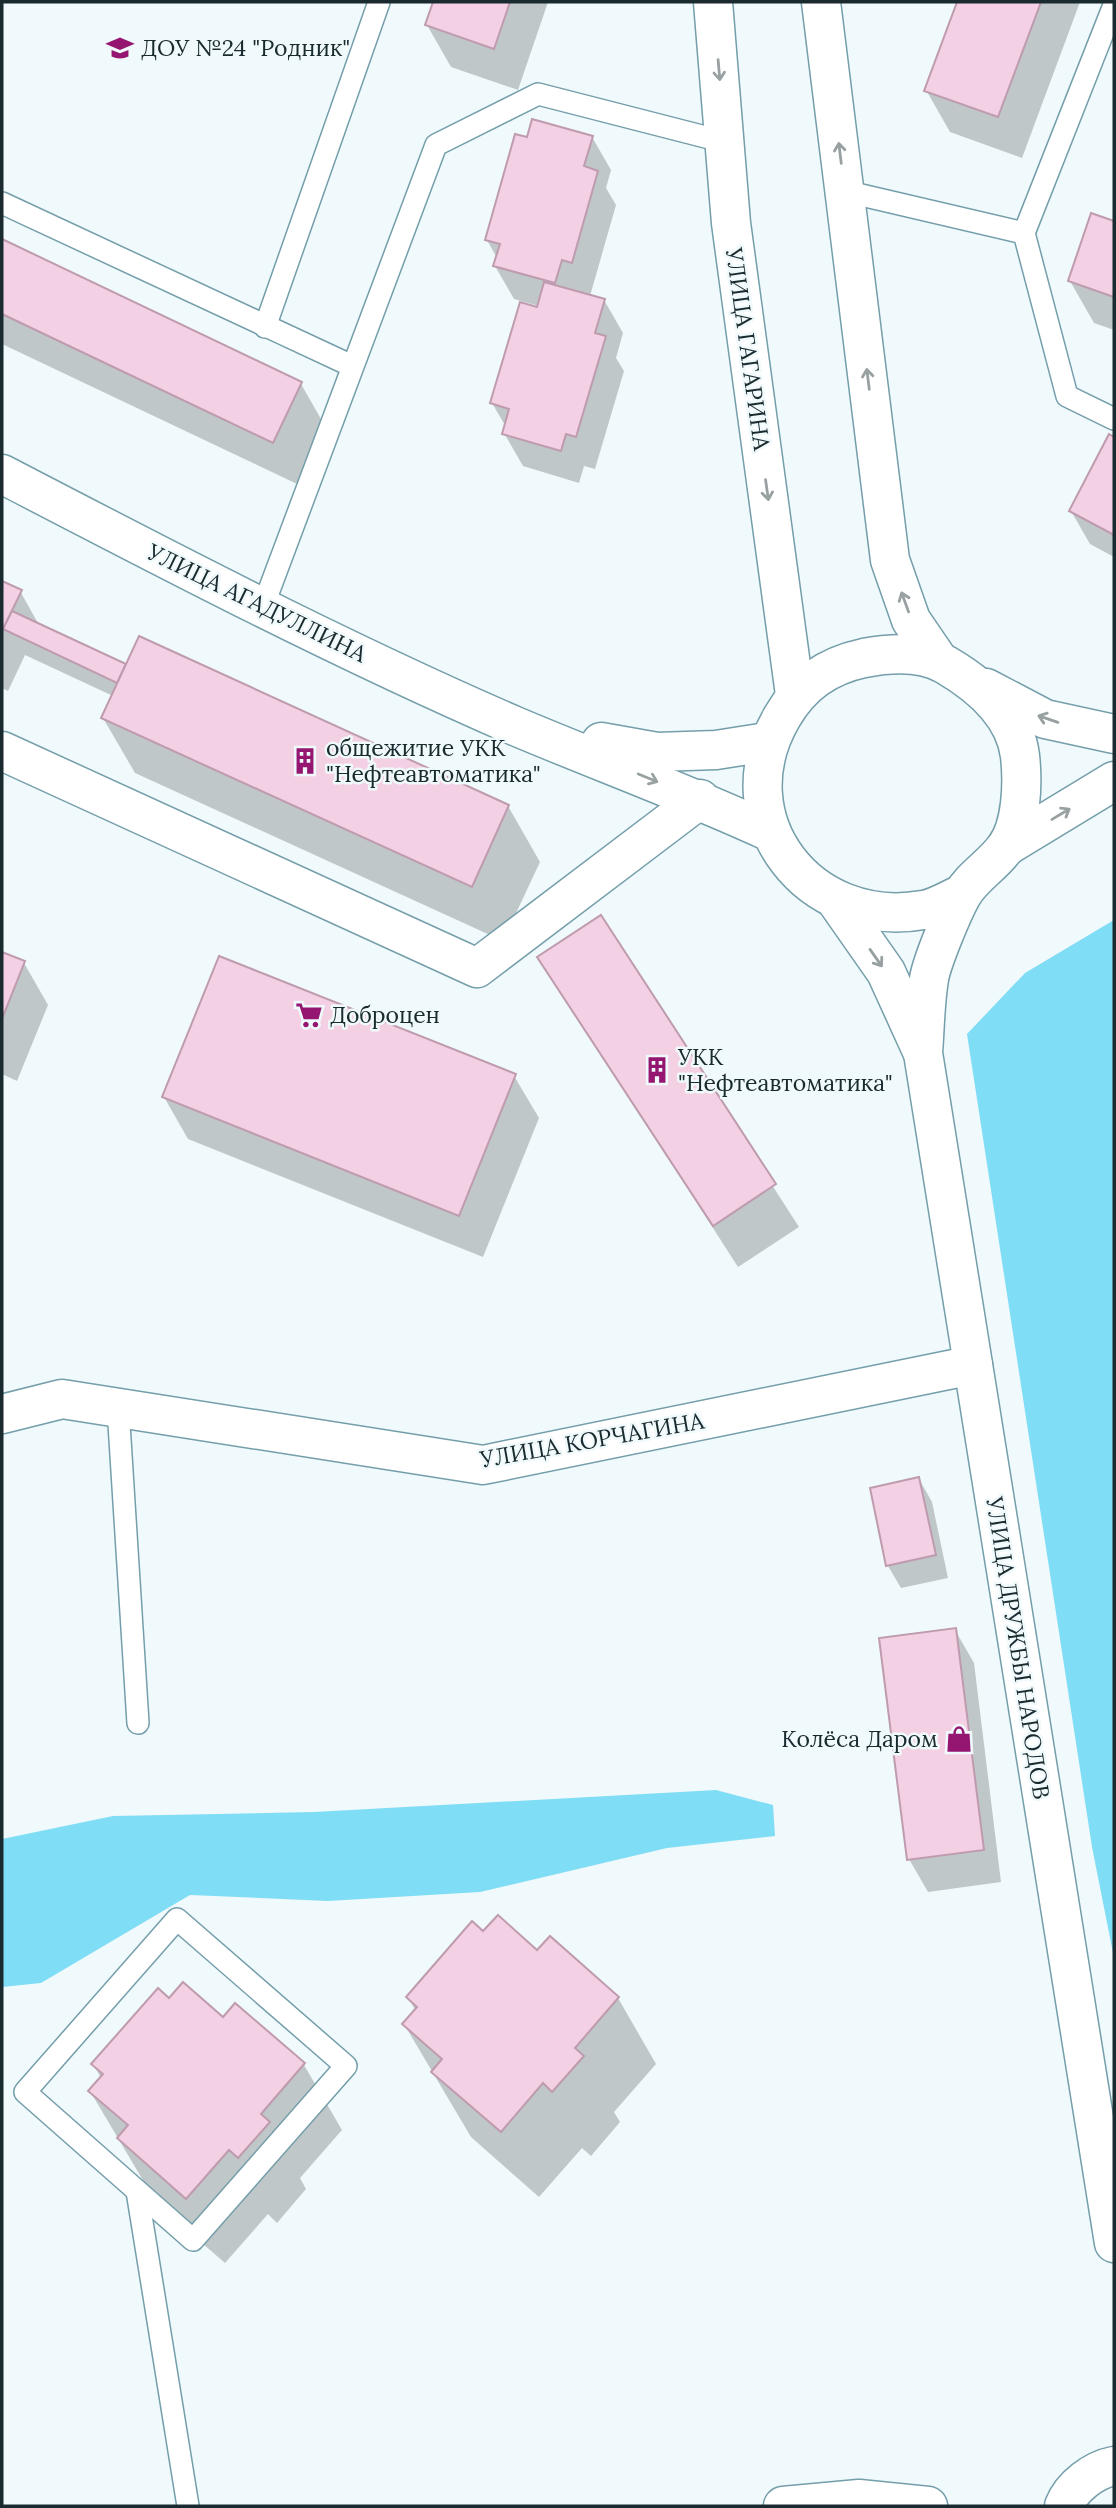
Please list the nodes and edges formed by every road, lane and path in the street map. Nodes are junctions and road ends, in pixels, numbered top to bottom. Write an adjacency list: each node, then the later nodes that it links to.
1 (379, 2): 9 (lane)
2 (713, 2): 5 (main road, УЛИЦА ГАГАРИНА, one-way to 5)
3 (821, 2): 6 (main road, one-way to 3)
4 (1114, 5): 8 (lane)
5 (725, 142): 10 (lane); 16 (main road, УЛИЦА ГАГАРИНА, one-way to 16)
6 (844, 191): 8 (lane); 14 (main road, one-way to 6)
7 (2, 203): 9 (lane)
8 (1024, 233): 11 (lane)
9 (265, 327): 10 (lane)
10 (352, 366): 13 (lane)
11 (1114, 419)
12 (2, 474): 13 (main road, УЛИЦА АГАДУЛЛИНА)
13 (262, 609): 17 (main road, УЛИЦА АГАДУЛЛИНА)
14 (939, 661): 15 (main road); 16 (main road)
15 (978, 684): 18 (main road, one-way to 15); 24 (main road)
16 (795, 695): 19 (main road)
17 (516, 726): 19 (main road); 22 (main road, one-way to 22)
18 (1114, 734)
19 (767, 742): 23 (main road)
20 (2, 751): 22 (main road)
21 (1114, 781): 24 (main road, one-way to 21)
22 (700, 799): 23 (main road)
23 (770, 832): 26 (main road)
24 (1007, 846): 25 (main road)
25 (962, 894): 26 (main road); 27 (main road)
26 (837, 902): 27 (main road, one-way to 27)
27 (923, 1053): 28 (main road, УЛИЦА ДРУЖБЫ НАРОДОВ)
28 (973, 1365): 29 (main road, УЛИЦА КОРЧАГИНА); 33 (main road, УЛИЦА ДРУЖБЫ НАРОДОВ)
29 (118, 1408): 30 (main road, УЛИЦА КОРЧАГИНА); 31 (lane)
30 (2, 1414)
31 (138, 1723)
32 (137, 2191): 32 (lane); 35 (lane)
33 (1114, 2243)
34 (1114, 2466): 38 (main road)
35 (188, 2506)
36 (783, 2506): 37 (main road)
37 (928, 2506)
38 (1064, 2506)

